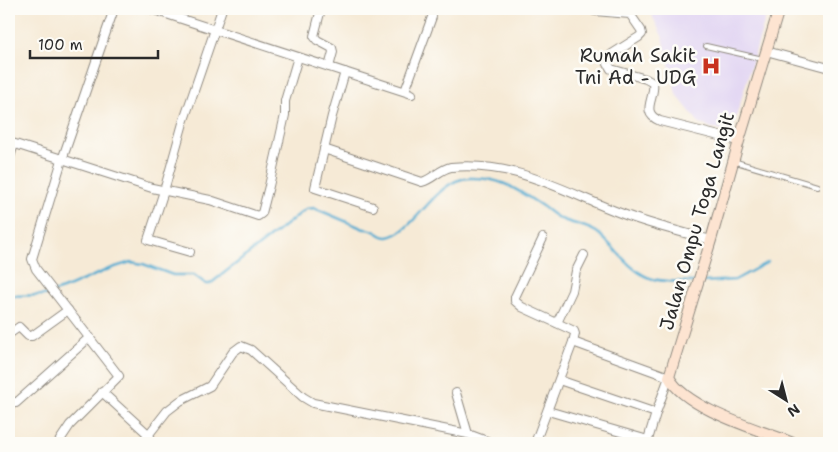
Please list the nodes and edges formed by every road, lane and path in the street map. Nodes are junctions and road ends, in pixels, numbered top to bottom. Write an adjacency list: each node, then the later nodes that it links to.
1 (114, 9): 19 (street)
2 (151, 9): 8 (street)
3 (222, 9): 8 (street)
4 (321, 9): 12 (street)
5 (589, 9): 15 (street)
6 (779, 9): 10 (main road, Jalan Ompu Toga Langit)
7 (432, 17): 14 (street)
8 (214, 30): 11 (street); 22 (street)
9 (706, 46): 10 (lane)
10 (764, 55): 13 (street); 15 (main road, Jalan Ompu Toga Langit)
11 (298, 57): 12 (street); 22 (street)
12 (328, 67): 14 (street)
13 (829, 68)
14 (345, 72): 17 (street)
15 (739, 141): 20 (main road, Jalan Ompu Toga Langit)
16 (11, 143): 18 (street); 19 (street)
17 (324, 149): 23 (street); 25 (street)
18 (9, 160)
19 (62, 160): 22 (street); 28 (street)
20 (734, 161): 21 (lane); 25 (main road, Jalan Ompu Toga Langit)
21 (817, 186)
22 (164, 191): 26 (street)
23 (373, 207)
24 (543, 238): 29 (street)
25 (711, 240): 33 (main road, Jalan Ompu Toga Langit)
26 (190, 252)
27 (584, 255): 29 (street)
28 (68, 310): 30 (street); 31 (street)
29 (557, 323): 32 (street)
30 (9, 334)
31 (90, 337): 35 (street); 37 (street)
32 (573, 342): 33 (street); 34 (street)
33 (668, 377): 39 (street, Jalan Ompu Toga Langit); 48 (main road)
34 (559, 380): 38 (street); 39 (street)
35 (102, 392): 41 (street); 43 (street)
36 (456, 393): 40 (street)
37 (9, 403)
38 (548, 410): 42 (street); 47 (street)
39 (656, 413): 42 (street, Jalan Ompu Toga Langit)
40 (468, 434): 41 (street); 46 (street)
41 (149, 435): 44 (street); 45 (street)
42 (648, 442)
43 (58, 443)
44 (142, 443)
45 (153, 443)
46 (492, 443)
47 (535, 443)
48 (793, 443)

